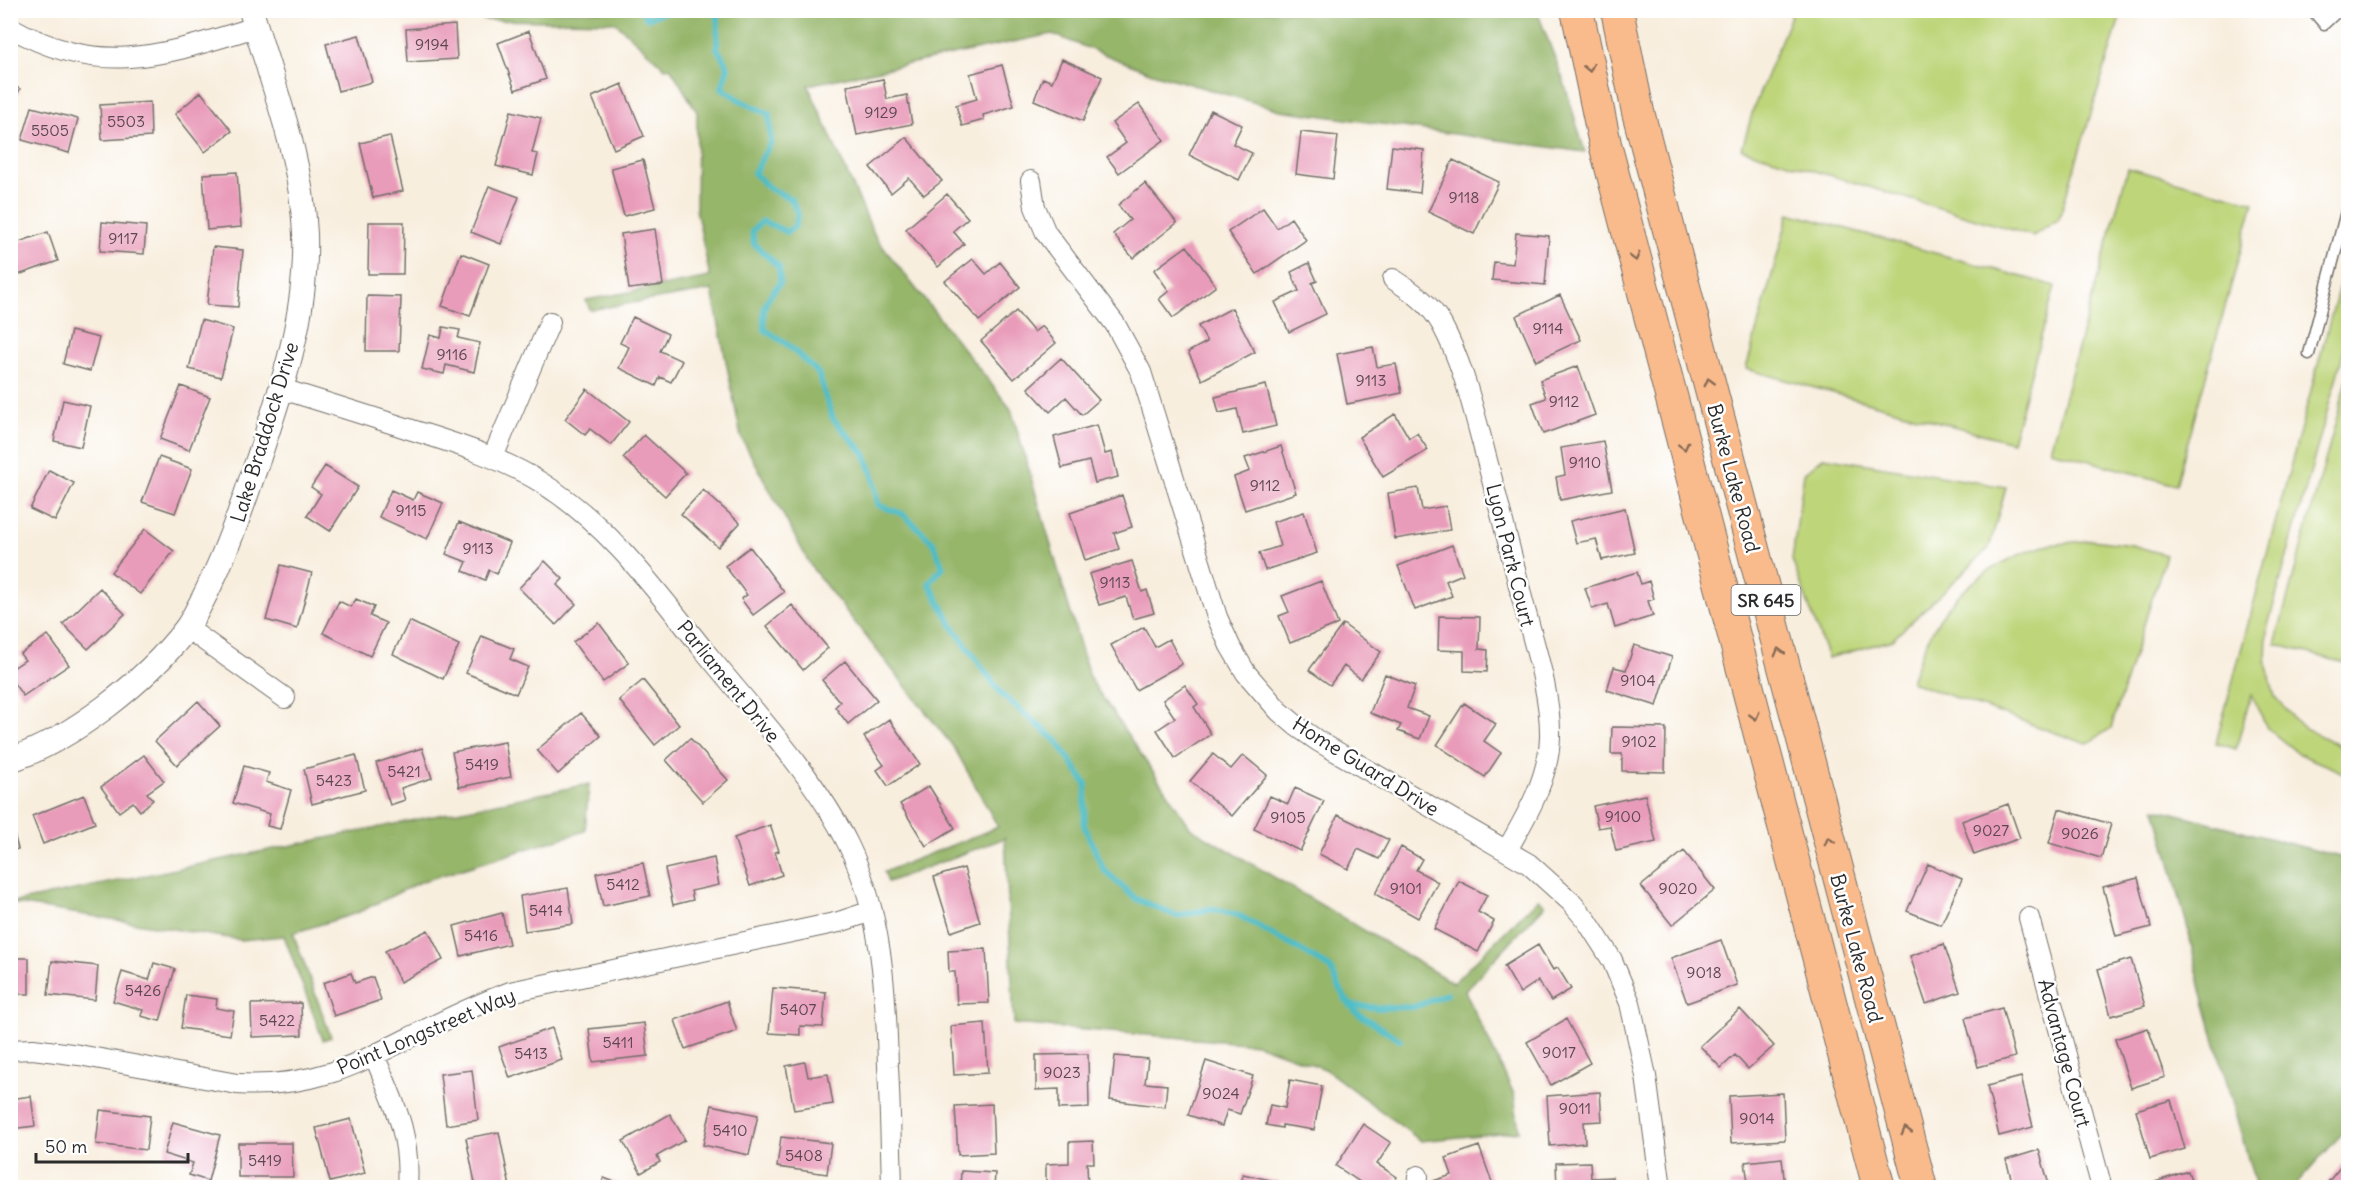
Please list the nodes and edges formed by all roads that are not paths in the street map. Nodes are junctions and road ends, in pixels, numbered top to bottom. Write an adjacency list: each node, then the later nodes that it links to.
1 (1577, 10): 25 (main road, Burke Lake Road / SR 645, one-way to 25)
2 (1617, 10): 26 (main road, Burke Lake Road / SR 645, one-way to 2)
3 (2312, 10): 4 (lane)
4 (2339, 10)
5 (254, 19): 6 (street); 12 (street, Lake Braddock Drive)
6 (10, 27)
7 (1031, 181): 17 (street, Home Guard Drive)
8 (2349, 204): 11 (lane)
9 (1393, 279): 17 (street, Lyon Park Court)
10 (550, 322): 13 (street)
11 (2309, 354)
12 (282, 388): 13 (street, Parliament Drive); 14 (street, Lake Braddock Drive)
13 (493, 457): 18 (street, Parliament Drive)
14 (187, 628): 15 (street); 16 (street, Lake Braddock Drive)
15 (285, 698)
16 (10, 760)
17 (1507, 850): 24 (street, Home Guard Drive)
18 (872, 911): 21 (street, Point Longstreet Way); 23 (street, Parliament Drive)
19 (2029, 918): 27 (street, Advantage Court)
20 (10, 1050): 21 (street, Point Longstreet Way)
21 (374, 1055): 22 (street)
22 (407, 1188)
23 (892, 1188)
24 (1661, 1188)
25 (1880, 1188)
26 (1921, 1188)
27 (2102, 1188)

